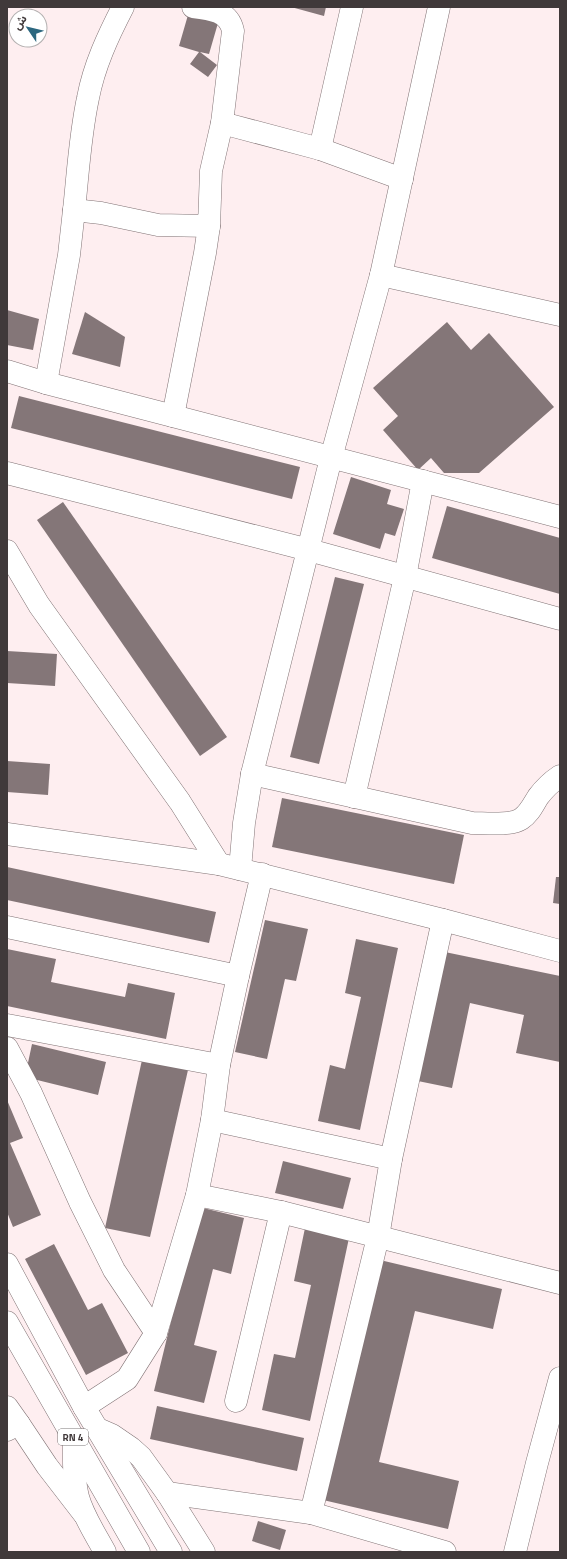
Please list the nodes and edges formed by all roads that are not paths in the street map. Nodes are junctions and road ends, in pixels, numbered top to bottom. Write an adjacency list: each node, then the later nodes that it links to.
1 (123, 7): 9 (main road)
2 (194, 7): 5 (main road)
3 (352, 7): 7 (main road)
4 (439, 7): 8 (main road)
5 (222, 10): 6 (main road)
6 (222, 123): 7 (main road); 10 (main road)
7 (320, 149): 8 (main road)
8 (402, 179): 11 (main road)
9 (74, 210): 10 (main road); 14 (main road)
10 (209, 226): 15 (main road)
11 (382, 275): 12 (main road); 16 (main road)
12 (560, 315)
13 (7, 373): 14 (main road)
14 (46, 383): 15 (main road)
15 (173, 416): 16 (main road)
16 (330, 458): 18 (main road); 20 (main road)
17 (7, 473): 20 (main road)
18 (423, 482): 19 (main road); 22 (main road)
19 (560, 517)
20 (309, 550): 22 (main road); 24 (main road)
21 (7, 551): 28 (main road)
22 (405, 577): 23 (main road); 26 (main road)
23 (560, 619)
24 (252, 774): 26 (main road); 29 (main road)
25 (560, 776): 26 (main road)
26 (354, 797)
27 (7, 834): 28 (main road)
28 (218, 864): 29 (main road)
29 (240, 869): 30 (main road)
30 (262, 874): 31 (main road); 34 (main road)
31 (444, 920): 33 (main road); 39 (main road)
32 (7, 927): 34 (main road)
33 (560, 951)
34 (238, 976): 37 (main road)
35 (7, 1025): 37 (main road)
36 (7, 1048): 46 (main road)
37 (220, 1065): 38 (main road)
38 (212, 1120): 39 (main road); 40 (main road)
39 (391, 1159): 42 (main road)
40 (197, 1195): 41 (main road); 46 (main road)
41 (281, 1212): 42 (main road); 48 (main road)
42 (378, 1237): 44 (main road); 54 (main road)
43 (7, 1264): 49 (main road, RN 4)
44 (560, 1283)
45 (7, 1322): 52 (main road, RN 4)
46 (156, 1333): 49 (main road)
47 (560, 1378): 61 (main road)
48 (236, 1401)
49 (84, 1407): 51 (main road, RN 4)
50 (11, 1420): 55 (main road)
51 (96, 1428): 53 (main road); 58 (main road, RN 4)
52 (74, 1439): 55 (main road); 57 (main road, RN 4)
53 (167, 1493): 54 (main road); 59 (main road)
54 (311, 1513): 60 (main road)
55 (86, 1516): 56 (main road)
56 (106, 1552)
57 (139, 1552)
58 (171, 1552)
59 (204, 1552)
60 (446, 1552)
61 (515, 1552)

